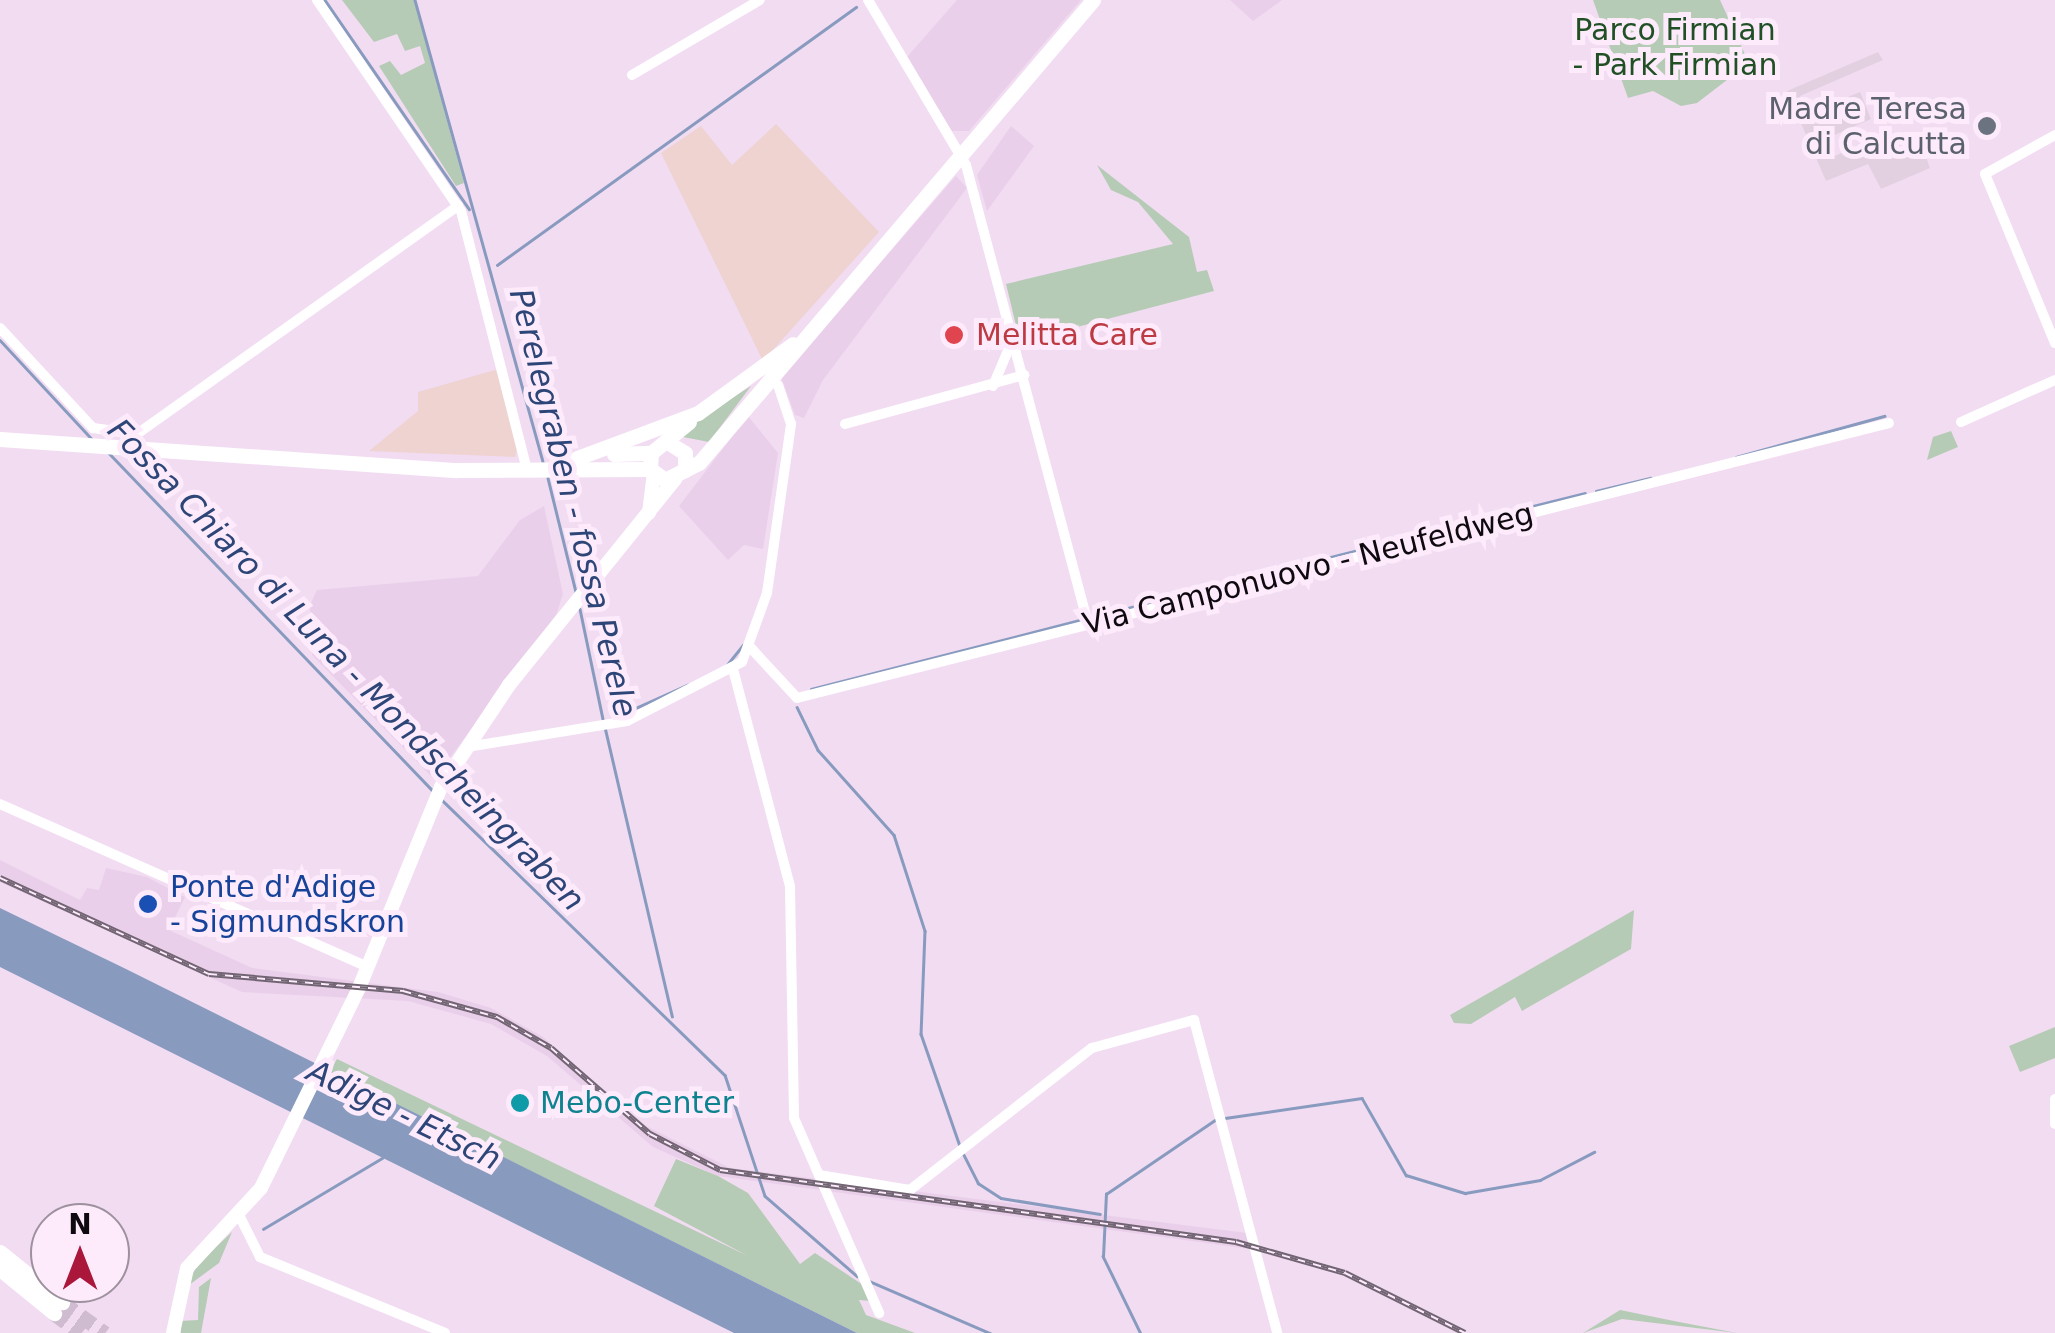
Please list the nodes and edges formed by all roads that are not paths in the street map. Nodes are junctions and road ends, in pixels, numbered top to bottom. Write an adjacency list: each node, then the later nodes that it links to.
1 (317, 0): 8 (street)
2 (760, 0): 5 (street)
3 (868, 0): 7 (street)
4 (1093, 0): 7 (main road)
5 (632, 75)
6 (2055, 135): 12 (street)
7 (961, 156): 10 (main road); 11 (street)
8 (458, 206): 9 (street); 23 (street)
9 (0, 328)
10 (803, 336): 17 (main road); 25 (main road)
11 (1012, 341): 13 (street); 16 (street)
12 (2055, 343)
13 (1024, 375): 16 (street); 27 (street)
14 (2055, 380): 18 (street)
15 (778, 385): 28 (street)
16 (994, 386): 19 (street)
17 (698, 413): 22 (main road); 23 (main road)
18 (1961, 422)
19 (845, 424)
20 (1888, 424): 27 (street, Via Camponuovo - Neufeldweg)
21 (0, 439): 23 (main road)
22 (669, 443): 24 (main road); 25 (main road)
23 (550, 465): 24 (main road)
24 (652, 465): 25 (main road); 26 (main road)
25 (680, 475): 26 (main road)
26 (646, 522): 30 (main road)
27 (1087, 620): 28 (street, Via Camponuovo - Neufeldweg)
28 (750, 647): 29 (street)
29 (732, 669): 30 (street); 35 (street)
30 (468, 747): 32 (main road)
31 (0, 804): 32 (street)
32 (368, 967): 36 (main road)
33 (2055, 1099): 34 (street)
34 (2055, 1124)
35 (819, 1176): 39 (street); 42 (street)
36 (240, 1216): 40 (main road); 41 (street)
37 (0, 1252): 38 (main road)
38 (0, 1269)
39 (880, 1312)
40 (172, 1333)
41 (445, 1333)
42 (1277, 1333)

